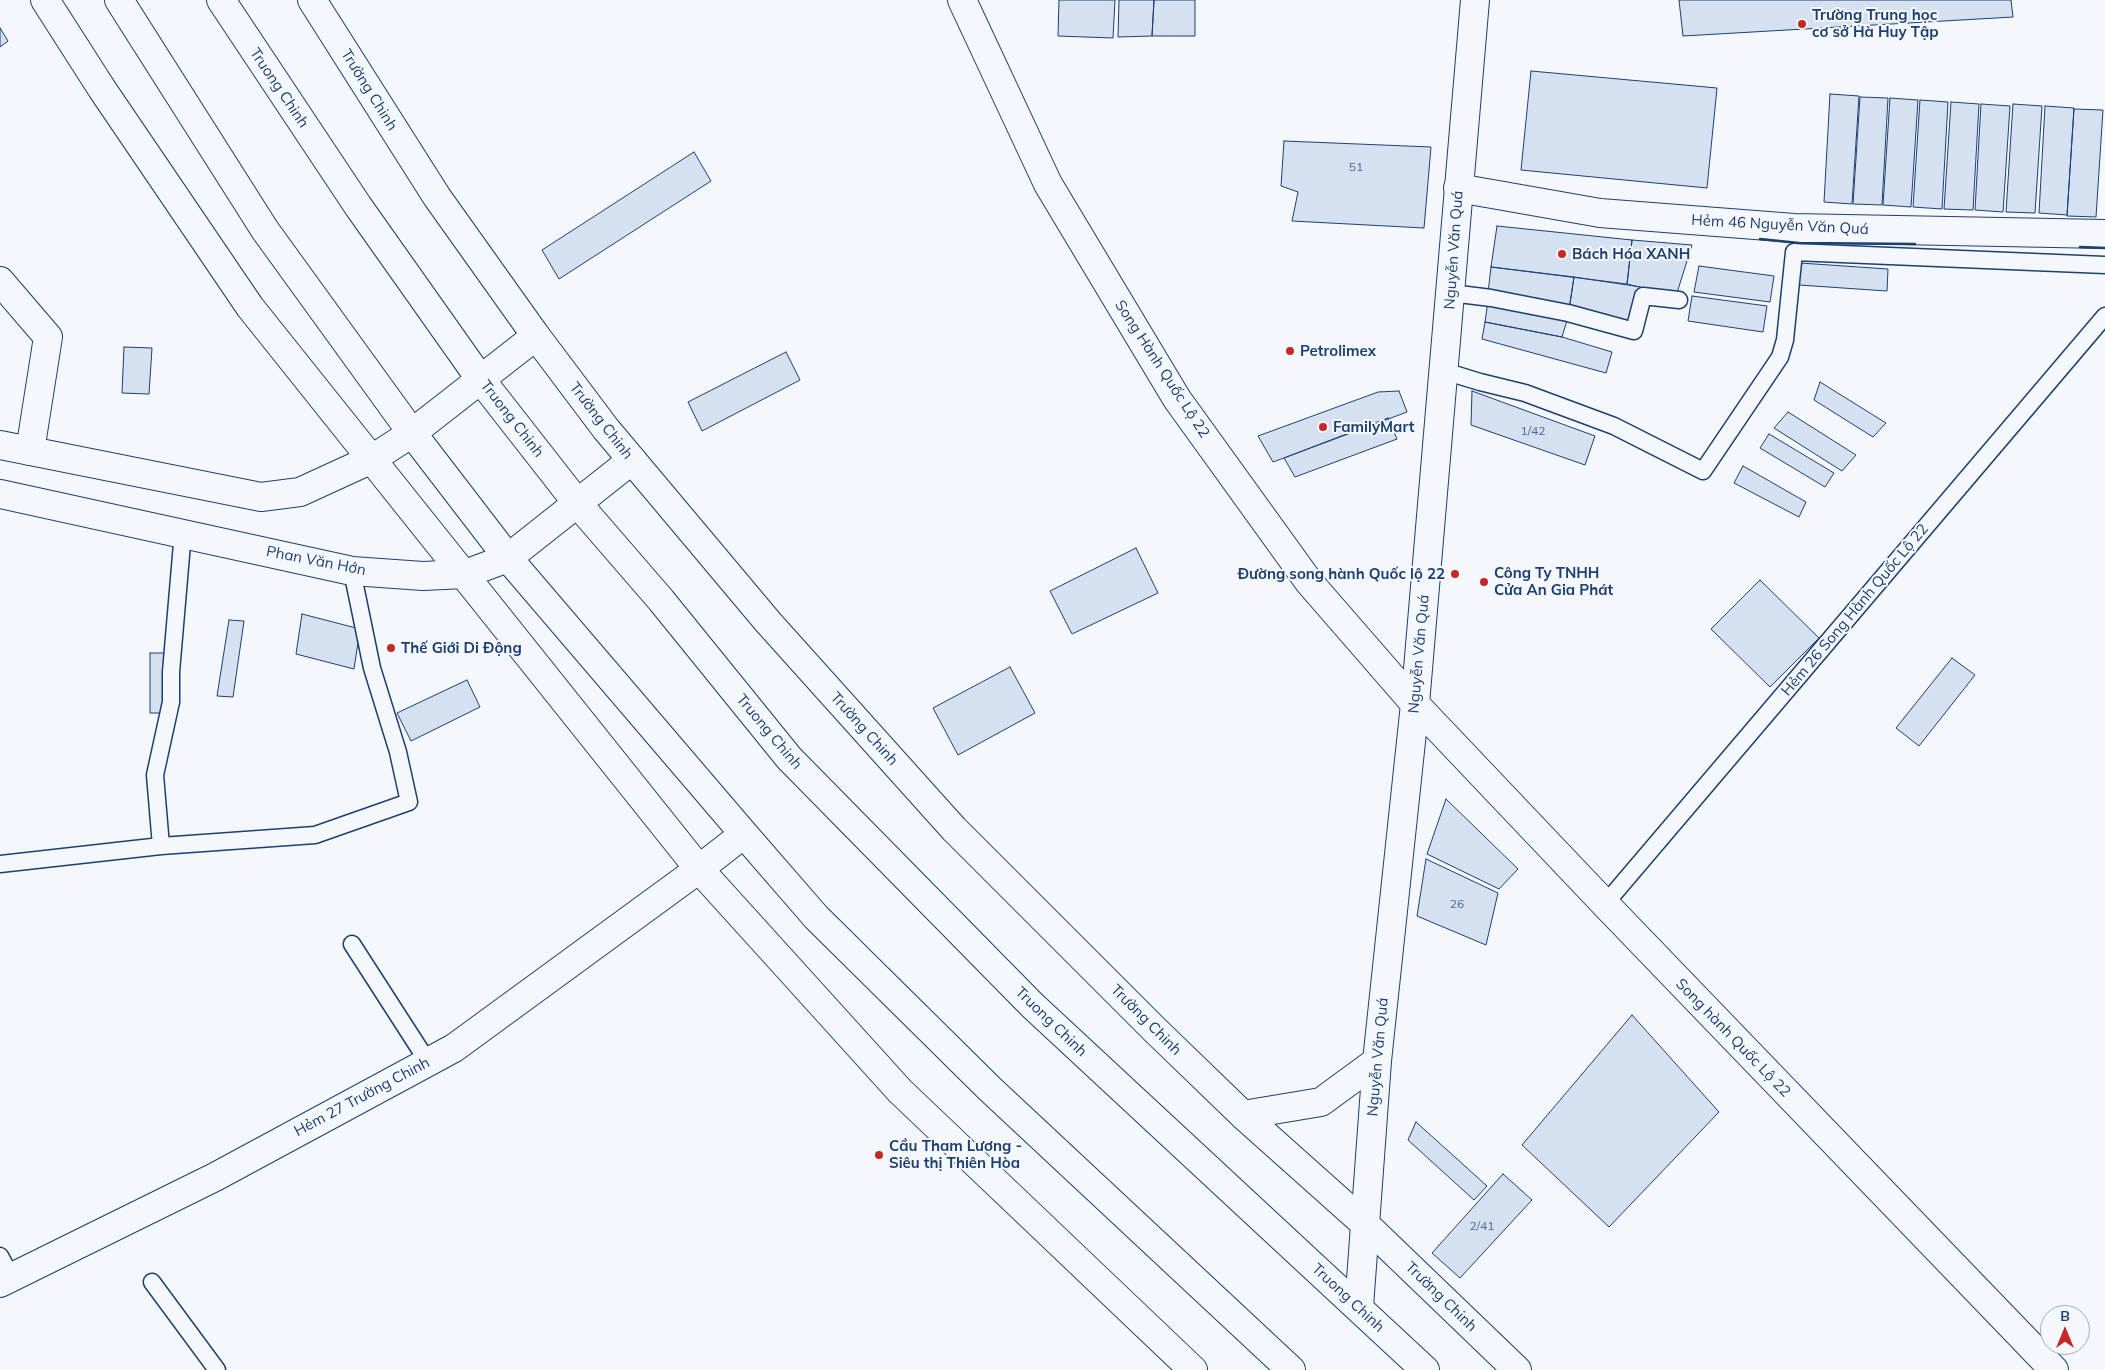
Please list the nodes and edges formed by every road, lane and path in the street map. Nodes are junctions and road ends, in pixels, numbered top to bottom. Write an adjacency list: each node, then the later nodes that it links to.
1 (45, 0): 20 (main road)
2 (119, 0): 17 (main road)
3 (221, 0): 16 (main road, Truong Chinh)
4 (312, 0): 14 (main road, Trường Chinh)
5 (962, 0): 28 (main road, Song Hành Quốc Lộ 22)
6 (1475, 0): 7 (main road, Nguyễn Văn Quá)
7 (1458, 188): 8 (main road, Hẻm 46 Nguyễn Văn Quá); 11 (main road, Nguyễn Văn Quá)
8 (2105, 234)
9 (2105, 264): 15 (lane)
10 (0, 281): 19 (main road)
11 (1450, 293): 12 (lane); 15 (main road, Nguyễn Văn Quá)
12 (1679, 300)
13 (2105, 316): 33 (lane, Hẻm 26 Song Hành Quốc Lộ 22)
14 (536, 336): 16 (main road); 21 (main road, Trường Chinh)
15 (1444, 370): 28 (main road, Nguyễn Văn Quá)
16 (482, 380): 17 (main road); 23 (main road, Truong Chinh)
17 (412, 433): 20 (main road); 25 (main road)
18 (0, 445): 19 (main road)
19 (30, 451): 20 (main road)
20 (372, 460): 27 (main road)
21 (632, 460): 23 (main road, Phan Văn Hớn); 37 (main road, Trường Chinh)
22 (0, 494): 24 (main road, Phan Văn Hớn)
23 (578, 504): 25 (main road, Phan Văn Hớn); 41 (main road, Truong Chinh)
24 (183, 532): 26 (main road, Phan Văn Hớn); 30 (lane)
25 (508, 558): 27 (main road, Phan Văn Hớn); 29 (main road)
26 (352, 571): 27 (main road, Phan Văn Hớn); 30 (lane)
27 (464, 574): 32 (main road)
28 (1415, 704): 33 (main road, Song hành Quốc Lộ 22); 35 (main road, Nguyễn Văn Quá)
29 (744, 834): 32 (main road, Hẻm 27 Trường Chinh); 44 (main road)
30 (161, 846): 31 (lane)
31 (0, 864)
32 (699, 869): 36 (main road, Hẻm 27 Trường Chinh); 43 (main road)
33 (1605, 904): 47 (main road, Song hành Quốc Lộ 22)
34 (352, 944): 36 (lane)
35 (1377, 1061): 37 (main road); 38 (main road, Nguyễn Văn Quá)
36 (428, 1062): 39 (main road, Hẻm 27 Trường Chinh)
37 (1243, 1115): 38 (main road, Trường Chinh)
38 (1364, 1223): 41 (main road, Nguyễn Văn Quá); 46 (main road, Trường Chinh)
39 (4, 1272)
40 (152, 1282): 42 (lane)
41 (1359, 1307): 45 (main road, Truong Chinh)
42 (218, 1370)
43 (1193, 1370)
44 (1291, 1370)
45 (1425, 1370)
46 (1517, 1370)
47 (2054, 1370)

